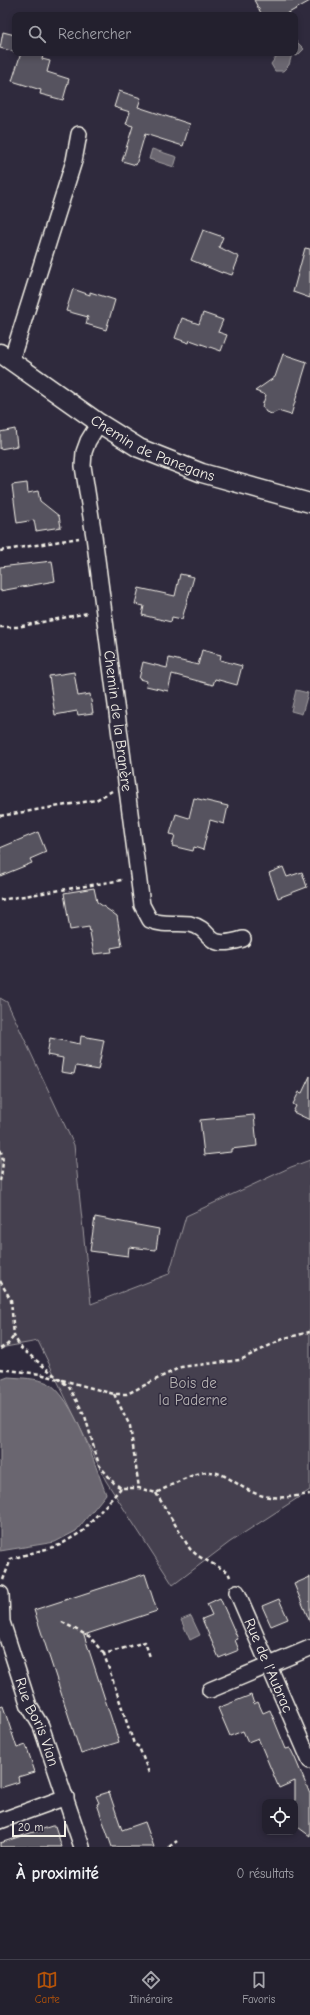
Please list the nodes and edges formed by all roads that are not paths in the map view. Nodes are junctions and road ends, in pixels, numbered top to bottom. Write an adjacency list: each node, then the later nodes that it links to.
1 (79, 134): 2 (street, Chemin de Panegans)
2 (6, 357): 3 (street, Chemin de Panegans)
3 (99, 423): 4 (street, Chemin de Panegans); 5 (street, Chemin de la Branère)
4 (310, 503)
5 (243, 939)
6 (237, 1592): 9 (street, Rue de l'Aubrac)
7 (1, 1594): 12 (street, Rue Boris Vian)
8 (310, 1648): 9 (street)
9 (268, 1665): 10 (street); 11 (street, Rue de l'Aubrac)
10 (210, 1690)
11 (310, 1761)
12 (66, 1798): 13 (street); 14 (street, Rue Boris Vian)
13 (0, 1821)
14 (82, 1847)

